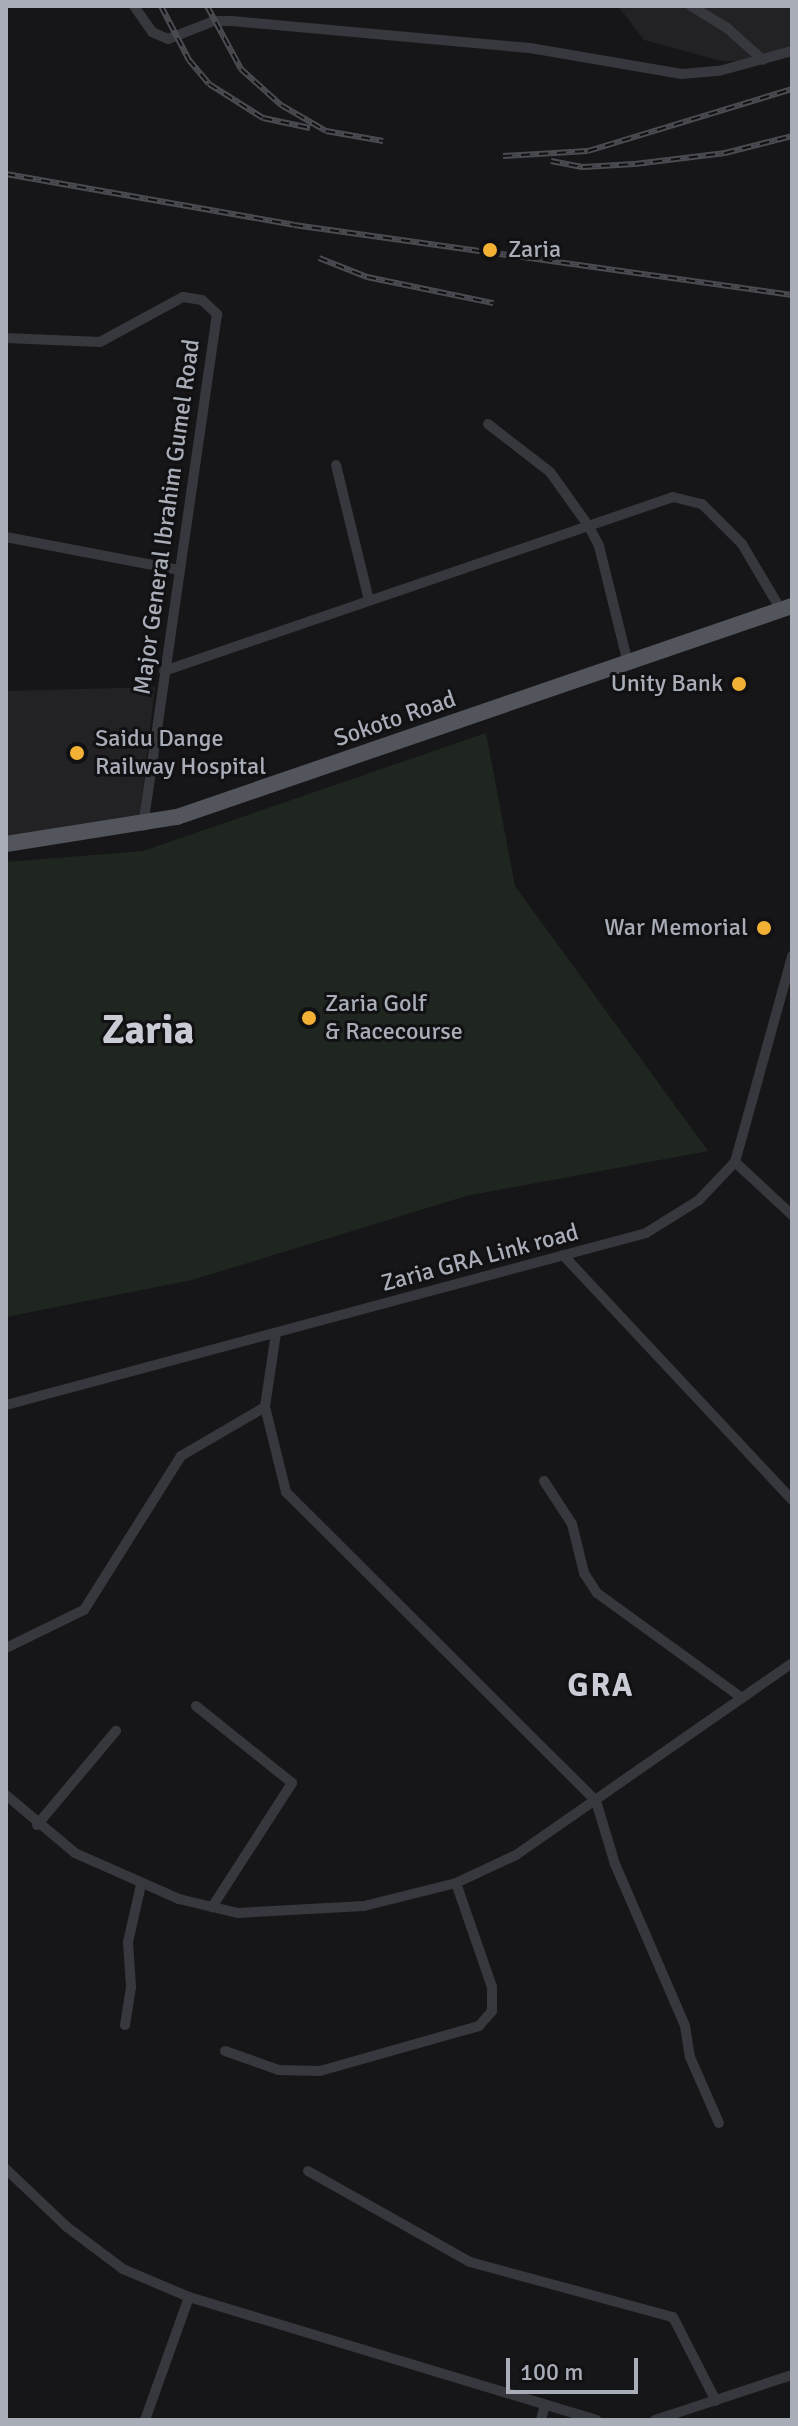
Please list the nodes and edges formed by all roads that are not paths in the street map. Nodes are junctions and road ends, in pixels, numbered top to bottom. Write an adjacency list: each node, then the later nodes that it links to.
1 (134, 6): 4 (street)
2 (691, 6): 4 (street)
3 (792, 51): 4 (street)
4 (763, 60)
5 (6, 338): 10 (street, Major General Ibrahim Gumel Road)
6 (488, 424): 8 (street)
7 (336, 465): 11 (street)
8 (588, 525): 11 (street); 12 (street); 13 (street)
9 (6, 537): 10 (street)
10 (179, 570): 14 (street, Major General Ibrahim Gumel Road)
11 (369, 600): 14 (street)
12 (788, 611): 13 (main road, Sokoto Road); 17 (main road, Sokoto Road)
13 (628, 663): 15 (main road, Sokoto Road)
14 (164, 671): 15 (street, Major General Ibrahim Gumel Road)
15 (143, 826): 16 (main road, Sokoto Road)
16 (6, 844)
17 (6, 855)
18 (792, 956): 20 (street, Zaria GRA Link road)
19 (792, 994): 20 (street)
20 (779, 1015): 21 (street, Zaria GRA Link road)
21 (735, 1162): 22 (street); 23 (street, Zaria GRA Link road)
22 (792, 1215)
23 (563, 1255): 24 (street, Zaria GRA Link road); 28 (street)
24 (276, 1333): 25 (street, Zaria GRA Link road); 26 (street)
25 (6, 1405)
26 (265, 1407): 29 (street); 35 (street)
27 (544, 1481): 31 (street)
28 (792, 1500)
29 (6, 1648)
30 (792, 1663): 31 (street)
31 (742, 1698): 35 (street)
32 (196, 1706): 39 (street)
33 (116, 1731): 36 (street)
34 (6, 1795): 36 (street)
35 (596, 1801): 37 (street); 42 (street)
36 (37, 1825): 38 (street)
37 (456, 1883): 39 (street); 41 (street)
38 (141, 1885): 39 (street); 40 (street)
39 (212, 1907)
40 (125, 2025)
41 (225, 2051)
42 (719, 2123)
43 (6, 2169): 45 (street)
44 (308, 2171): 47 (street)
45 (189, 2297): 48 (street); 50 (street)
46 (792, 2375): 47 (street)
47 (716, 2401): 49 (street)
48 (545, 2405): 51 (street); 52 (street)
49 (691, 2415): 53 (street)
50 (145, 2420)
51 (541, 2420)
52 (597, 2420)
53 (655, 2420)

